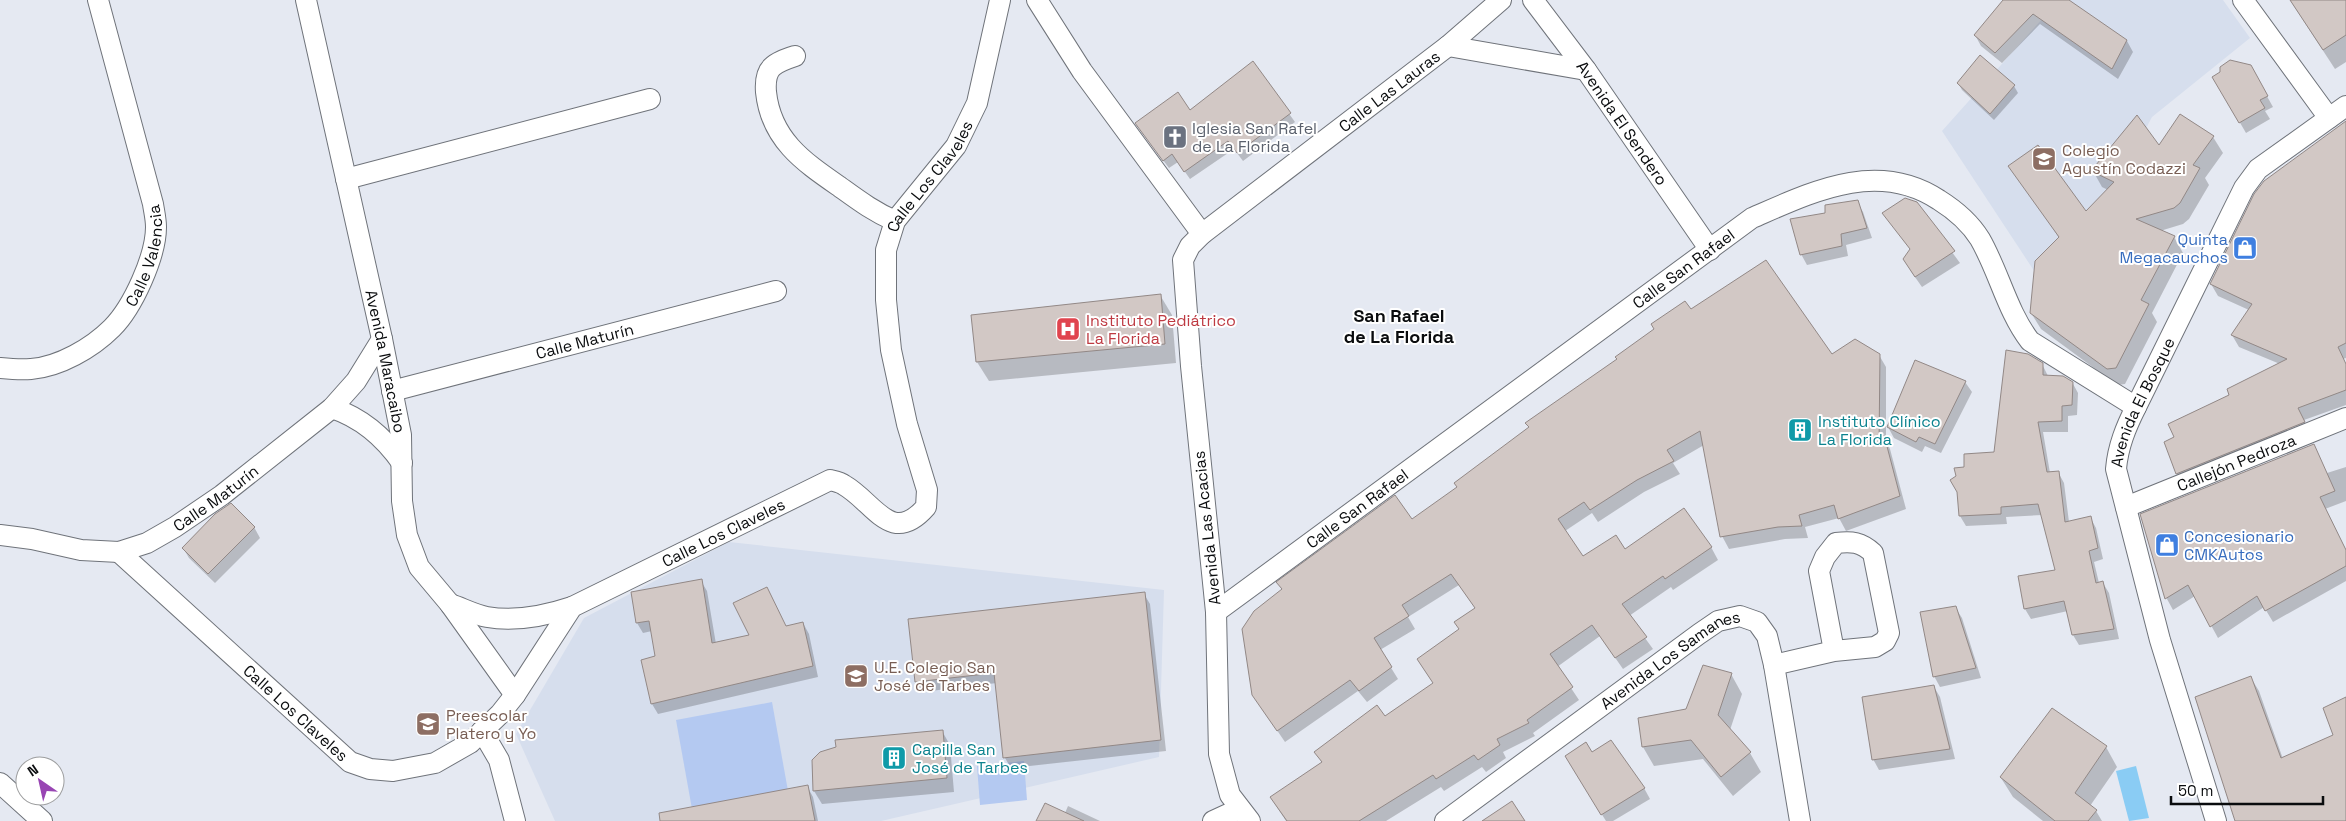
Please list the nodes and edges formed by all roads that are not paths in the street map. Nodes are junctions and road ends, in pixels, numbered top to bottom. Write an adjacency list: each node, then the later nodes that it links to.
1 (98, 0): 20 (street, Calle Valencia)
2 (306, 0): 14 (street, Avenida Maracaibo)
3 (1000, 0): 15 (street, Calle Los Claveles)
4 (1037, 0): 16 (street)
5 (1501, 0): 8 (street, Calle Las Lauras)
6 (1532, 0): 10 (street, Avenida El Sendero)
7 (2244, 0): 13 (street)
8 (1448, 46): 10 (street); 16 (street, Calle Las Lauras)
9 (796, 56): 15 (street)
10 (1586, 70): 17 (street, Avenida El Sendero)
11 (650, 99): 14 (street)
12 (2346, 106): 13 (street, Avenida El Bosque)
13 (2329, 118): 22 (street, Avenida El Bosque)
14 (346, 179): 19 (street, Avenida Maracaibo)
15 (895, 220): 30 (street, Calle Los Claveles)
16 (1202, 234): 31 (street, Avenida Las Acacias)
17 (1710, 250): 22 (street, Calle San Rafael); 31 (street, Calle San Rafael)
18 (776, 291): 21 (street, Calle Maturín)
19 (382, 339): 21 (street, Avenida Maracaibo); 23 (street, Calle Maturín)
20 (0, 368)
21 (392, 391): 25 (street, Avenida Maracaibo)
22 (2136, 406): 26 (street, Avenida El Bosque)
23 (332, 408): 25 (street); 28 (street, Calle Maturín)
24 (2346, 418): 26 (street, Callejón Pedroza)
25 (402, 463): 29 (street, Avenida Maracaibo)
26 (2126, 508): 43 (street, Avenida El Bosque)
27 (0, 535): 28 (street, Calle Maturín)
28 (119, 552): 35 (street, Calle Los Claveles)
29 (450, 604): 30 (street); 34 (street, Avenida Maracaibo)
30 (572, 607): 34 (street, Calle Los Claveles)
31 (1216, 612): 37 (street, Avenida Las Acacias)
32 (1834, 651): 32 (street); 33 (street)
33 (1774, 665): 41 (street, Avenida Los Samanes); 42 (street, Avenida Los Samanes)
34 (515, 695): 35 (street, Calle Los Claveles)
35 (482, 731): 39 (street)
36 (0, 783): 38 (street)
37 (1244, 815): 40 (street)
38 (42, 821)
39 (515, 821)
40 (1213, 821)
41 (1445, 821)
42 (1800, 821)
43 (2216, 821)

